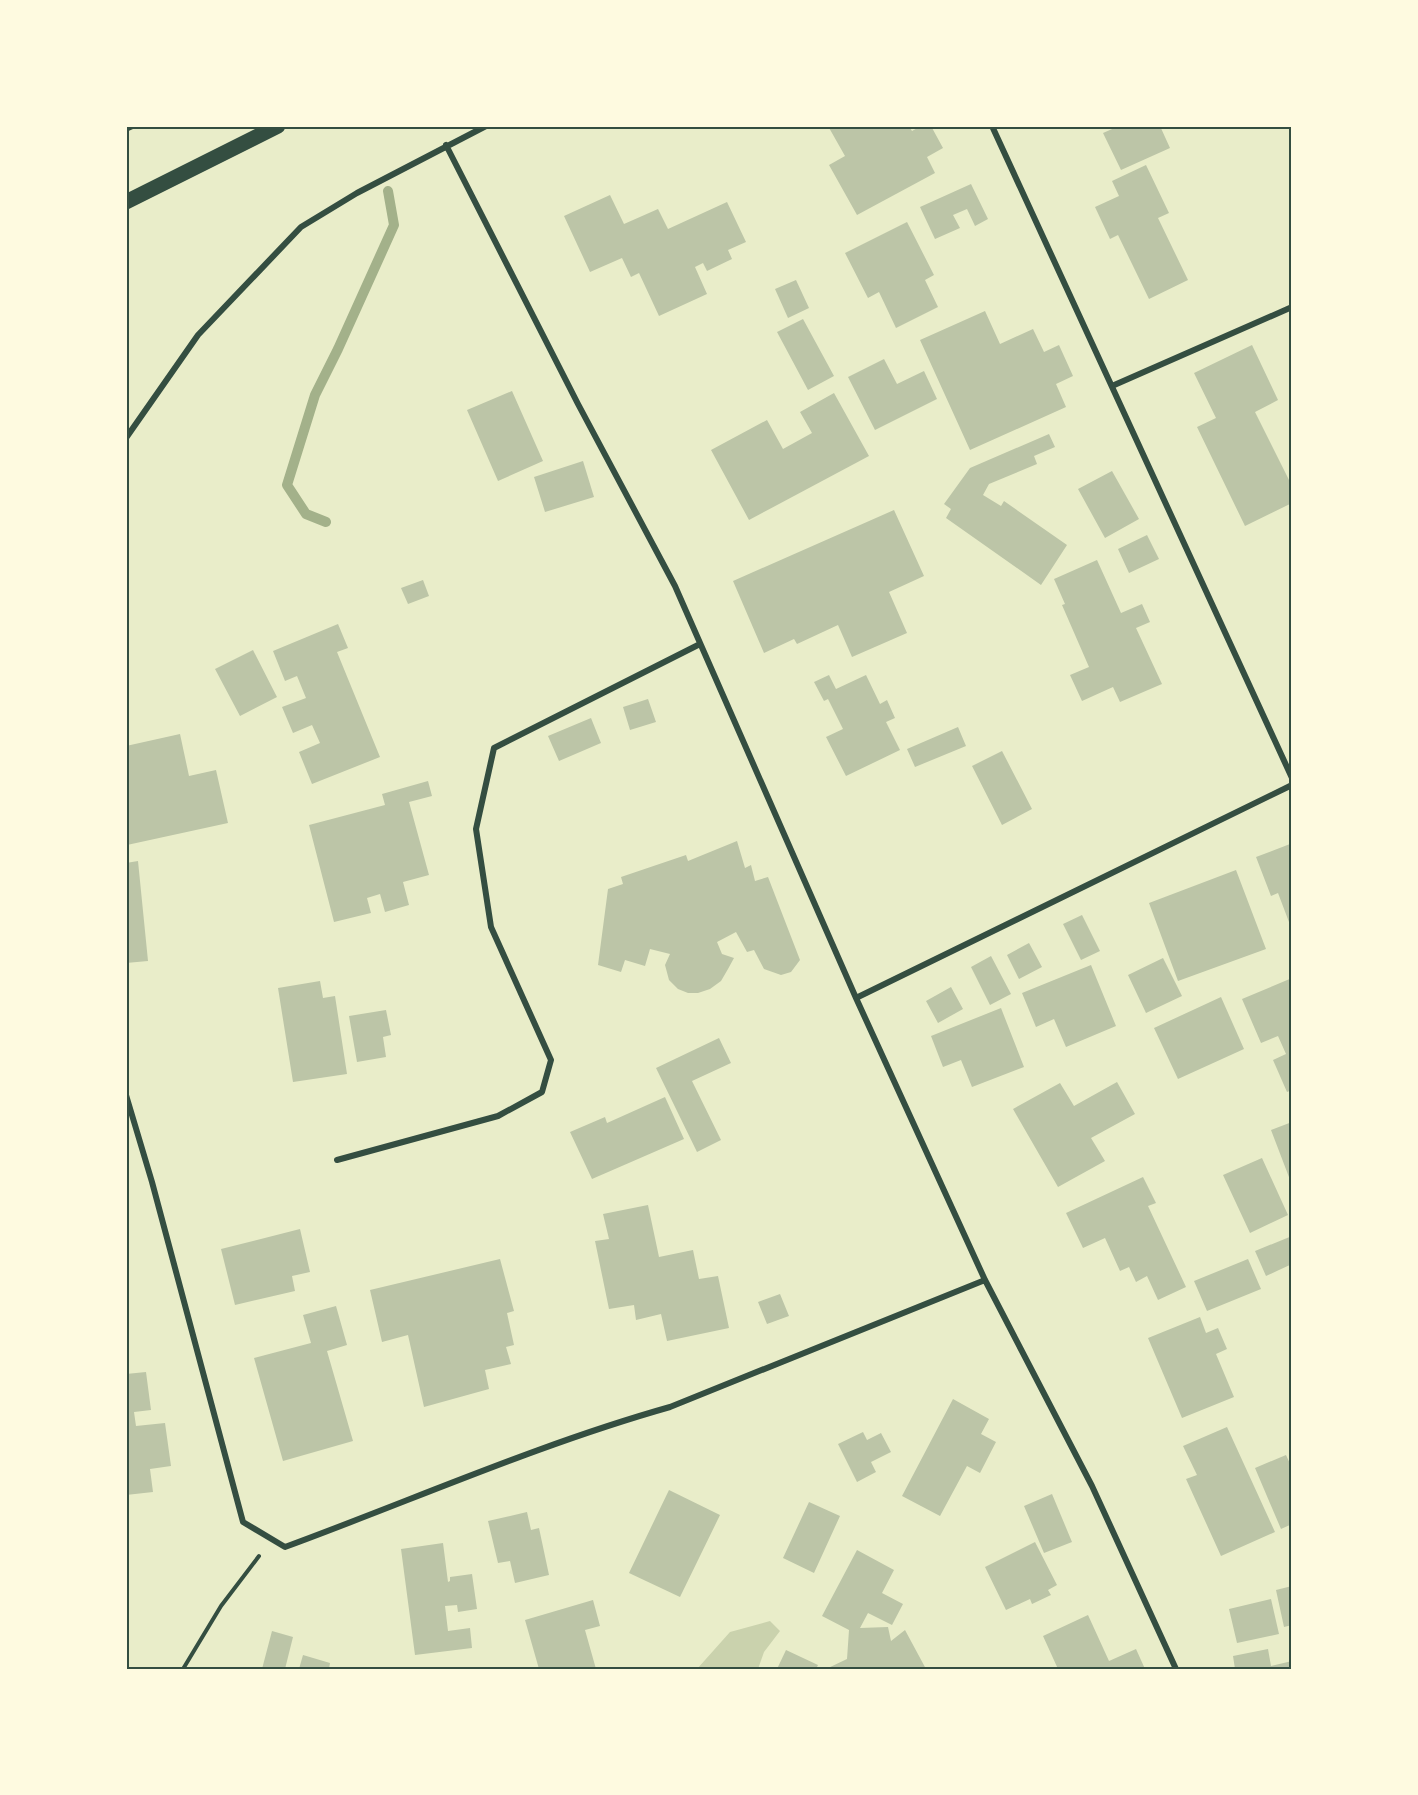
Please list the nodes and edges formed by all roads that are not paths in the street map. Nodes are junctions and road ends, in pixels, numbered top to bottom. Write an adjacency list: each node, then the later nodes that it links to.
1 (278, 126): 5 (main road)
2 (486, 126): 4 (street)
3 (992, 126): 7 (street)
4 (446, 145): 8 (street); 9 (street)
5 (126, 202)
6 (1292, 307): 7 (street)
7 (1112, 386): 10 (street)
8 (126, 438)
9 (700, 644): 12 (street); 14 (street)
10 (1292, 778)
11 (1292, 785): 12 (street)
12 (856, 998): 15 (street)
13 (126, 1095): 15 (street)
14 (337, 1160)
15 (985, 1280): 16 (street)
16 (1176, 1669)

